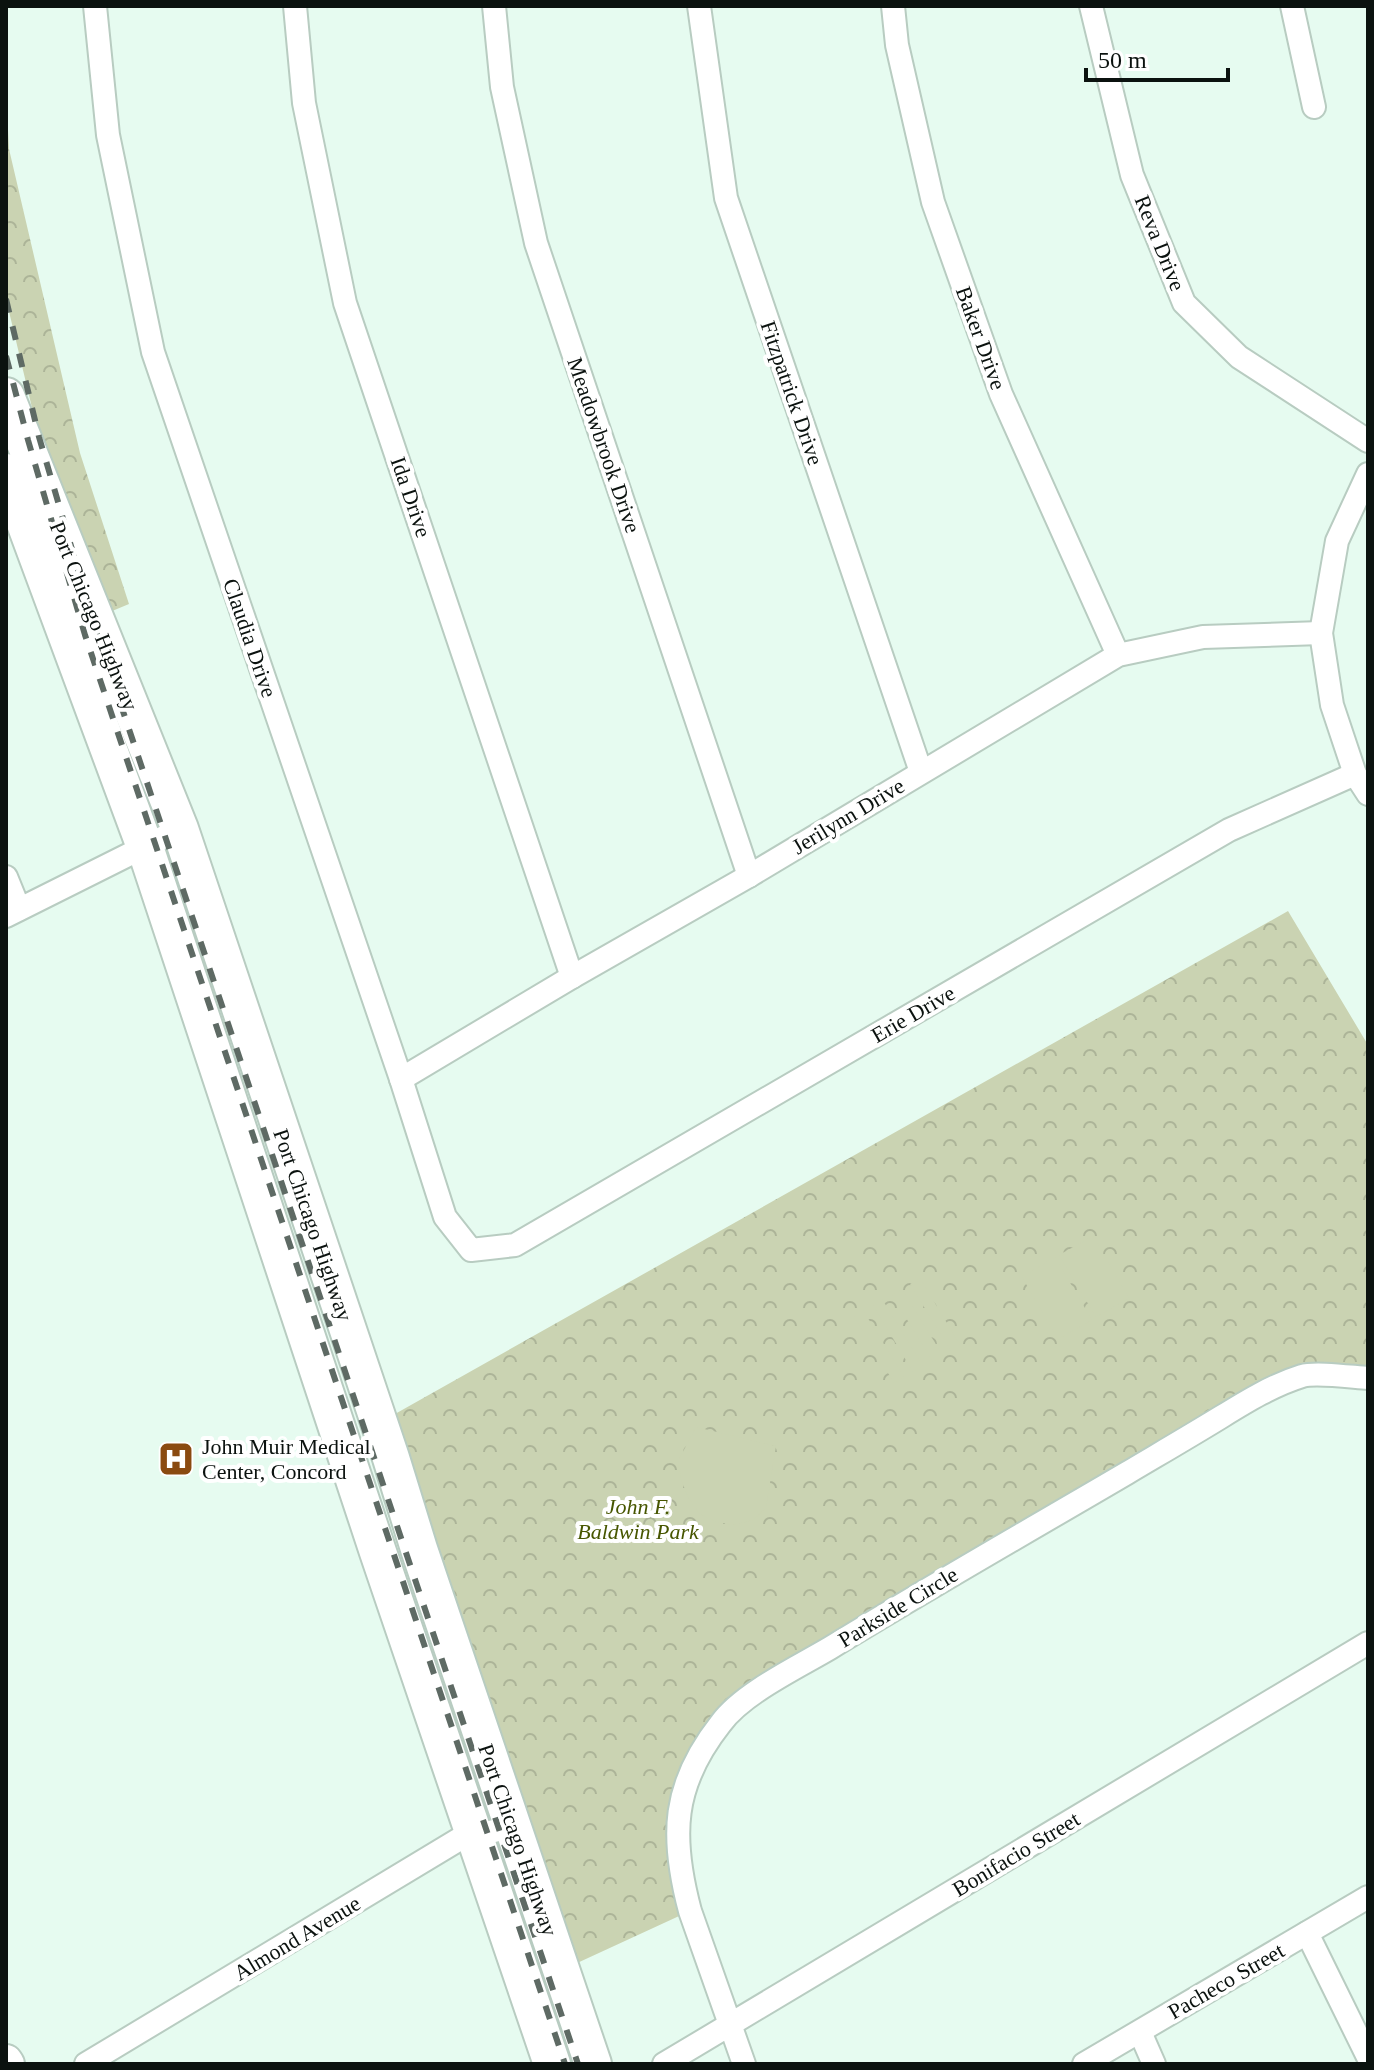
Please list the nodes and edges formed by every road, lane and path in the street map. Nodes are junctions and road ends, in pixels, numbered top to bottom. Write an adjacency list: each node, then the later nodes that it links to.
1 (95, 6): 24 (street, Claudia Drive)
2 (295, 6): 23 (street, Ida Drive)
3 (494, 6): 20 (street, Meadowbrook Drive)
4 (699, 6): 15 (street, Fitzpatrick Drive)
5 (893, 6): 14 (street, Baker Drive)
6 (1091, 6): 10 (street, Reva Drive)
7 (1292, 6): 8 (street)
8 (1314, 107)
9 (6, 396): 18 (main road, Port Chicago Highway)
10 (1368, 441)
11 (6, 472): 19 (main road, Port Chicago Highway)
12 (1368, 474): 13 (street)
13 (1321, 633): 14 (street, Jerilynn Drive); 16 (street)
14 (1118, 655): 15 (street, Jerilynn Drive)
15 (921, 772): 20 (street, Jerilynn Drive)
16 (1355, 774): 17 (street); 25 (street, Erie Drive)
17 (1368, 794)
18 (180, 829): 19 (street); 27 (main road, Port Chicago Highway)
19 (145, 847): 22 (street); 28 (main road, Port Chicago Highway)
20 (749, 876): 23 (street, Jerilynn Drive)
21 (6, 877): 22 (street)
22 (12, 912)
23 (572, 977): 24 (street, Jerilynn Drive)
24 (401, 1079): 25 (street, Claudia Drive)
25 (471, 1250)
26 (1368, 1378): 34 (street, Parkside Circle)
27 (418, 1543): 28 (main road); 30 (main road, Port Chicago Highway)
28 (378, 1552): 31 (main road, Port Chicago Highway)
29 (1368, 1643): 34 (street, Bonifacio Street)
30 (514, 1826): 31 (street, Almond Avenue); 39 (main road, Port Chicago Highway)
31 (473, 1835): 37 (street, Almond Avenue); 38 (main road, Port Chicago Highway)
32 (1368, 1897): 33 (street, Pacheco Street)
33 (1307, 1933): 35 (street, Pacheco Street); 36 (street)
34 (730, 2024): 40 (street, Bonifacio Street); 41 (street, Parkside Circle)
35 (1140, 2032): 42 (street, Pacheco Street); 43 (street)
36 (1368, 2057)
37 (86, 2064)
38 (552, 2064)
39 (593, 2064)
40 (664, 2064)
41 (744, 2064)
42 (1084, 2064)
43 (1154, 2064)

